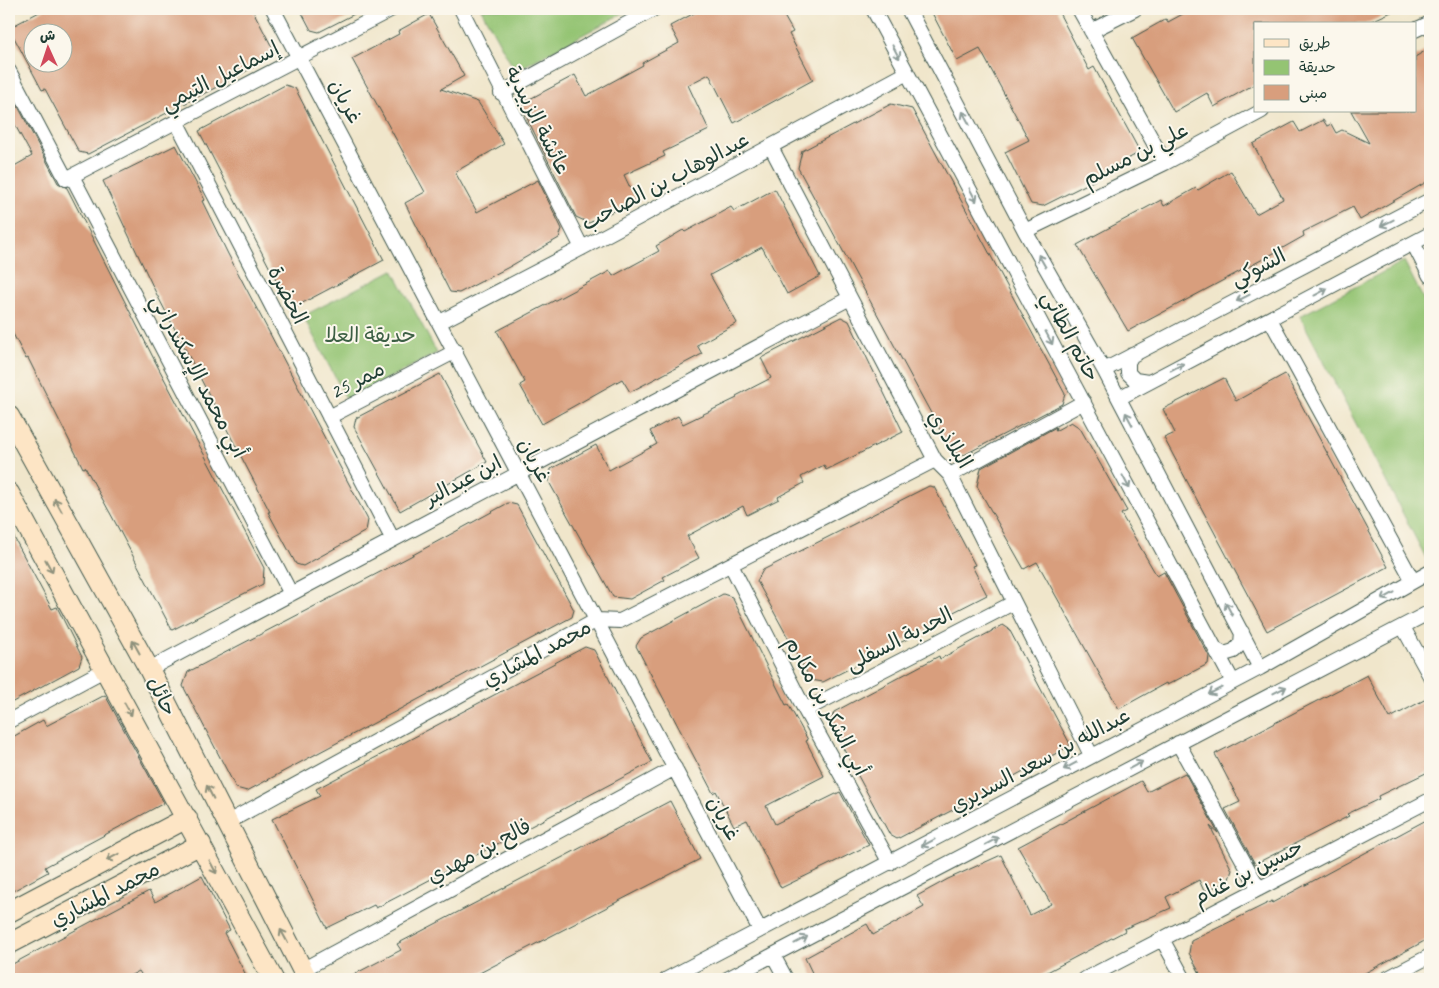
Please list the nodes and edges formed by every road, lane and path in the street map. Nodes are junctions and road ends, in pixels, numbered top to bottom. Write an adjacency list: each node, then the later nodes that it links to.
1 (273, 9): 10 (street, غريان)
2 (392, 9): 10 (street, إسماعيل التيمي)
3 (461, 9): 13 (street, عائشة الزبيدية)
4 (654, 9): 13 (street)
5 (874, 9): 12 (street, حاتم الطائي, one-way to 12)
6 (908, 9): 20 (street, حاتم الطائي, one-way to 6)
7 (1079, 9): 9 (street)
8 (1135, 9): 9 (street)
9 (1091, 31): 17 (street)
10 (300, 57): 15 (street, إسماعيل التيمي); 27 (street, غريان)
11 (9, 71): 18 (street, أبي محمد الإسكندراني)
12 (907, 73): 16 (street, عبدالوهاب بن الصاحب); 33 (street, حاتم الطائي, one-way to 33)
13 (501, 93): 23 (street, عائشة الزبيدية)
14 (1260, 112): 17 (street, علي بن مسلم)
15 (176, 121): 18 (street, إسماعيل التيمي); 35 (street, الخضرة)
16 (771, 147): 23 (street, عبدالوهاب بن الصاحب); 25 (street, البلاذري)
17 (1165, 163): 20 (street, علي بن مسلم)
18 (69, 177): 44 (street, أبي محمد الإسكندراني)
19 (1430, 200): 29 (street, الشوكي, one-way to 29)
20 (1025, 231): 30 (street, حاتم الطائي, one-way to 20)
21 (1430, 234): 22 (street)
22 (1413, 243): 24 (street); 26 (street, one-way to 22)
23 (582, 248): 27 (street, عبدالوهاب بن الصاحب)
24 (1430, 276)
25 (850, 298): 36 (street, البلاذري); 37 (street, ابن عبدالبر)
26 (1270, 319): 31 (street, one-way to 26); 43 (street)
27 (440, 322): 28 (street, غريان)
28 (456, 351): 35 (street, ممر 25); 37 (street, غريان)
29 (1132, 355): 30 (street, الشوكي); 31 (street)
30 (1104, 370): 32 (street, حاتم الطائي)
31 (1148, 382): 32 (street)
32 (1118, 398): 49 (street, حاتم الطائي, one-way to 32)
33 (1084, 402): 38 (street); 50 (street, حاتم الطائي, one-way to 50)
34 (9, 416): 53 (street, حائل, one-way to 34)
35 (329, 417): 40 (street, الخضرة)
36 (935, 460): 38 (street, البلاذري); 41 (street, محمد المشاري)
37 (519, 473): 40 (street, ابن عبدالبر); 47 (street, غريان)
38 (950, 475): 45 (street, البلاذري)
39 (9, 493): 52 (street, حائل, one-way to 52)
40 (392, 540): 44 (street, ابن عبدالبر)
41 (731, 566): 47 (street, محمد المشاري); 56 (street, أبي الشكر بن مكارم)
42 (1430, 572): 43 (street, عبدالله بن سعد السديري)
43 (1413, 581): 51 (street, عبدالله بن سعد السديري, one-way to 51)
44 (291, 594): 53 (street, ابن عبدالبر)
45 (1013, 603): 56 (street, الحدبة السفلى); 59 (street, البلاذري)
46 (1430, 612): 48 (street)
47 (597, 620): 60 (street, غريان); 63 (street, محمد المشاري)
48 (1403, 626): 54 (street); 58 (street, one-way to 48)
49 (1242, 632): 50 (street); 51 (street, حاتم الطائي)
50 (1216, 650): 55 (street, حاتم الطائي)
51 (1260, 668): 55 (street, عبدالله بن سعد السديري)
52 (106, 669): 57 (street); 62 (street, حائل, one-way to 62)
53 (149, 669): 63 (street, حائل, one-way to 53)
54 (1430, 676)
55 (1233, 682): 59 (street, عبدالله بن سعد السديري, one-way to 59)
56 (805, 710): 66 (street, أبي الشكر بن مكارم)
57 (9, 721)
58 (1178, 743): 68 (street); 75 (street, one-way to 58)
59 (1091, 755): 66 (street, عبدالله بن سعد السديري, one-way to 66)
60 (675, 768): 72 (street, غريان); 77 (street, فالح بن مهدي)
61 (1430, 800): 68 (street, حسين بن غنام)
62 (187, 818): 64 (street, محمد المشاري); 65 (street, حائل)
63 (226, 823): 69 (street, حائل)
64 (146, 839): 67 (street); 70 (street, محمد المشاري, one-way to 70)
65 (201, 844): 67 (street, محمد المشاري); 71 (street, حائل, one-way to 71)
66 (890, 863): 72 (street, عبدالله بن سعد السديري)
67 (162, 864): 74 (street, محمد المشاري)
68 (1259, 889): 73 (street, حسين بن غنام)
69 (266, 902): 71 (street); 77 (street, حائل, one-way to 69)
70 (9, 912)
71 (239, 916): 78 (street, حائل)
72 (760, 930): 79 (street, عبدالله بن سعد السديري)
73 (1162, 939): 82 (street, حسين بن غنام); 83 (street)
74 (9, 944)
75 (773, 955): 80 (street); 81 (street)
76 (1430, 956): 84 (street)
77 (305, 975)
78 (272, 979)
79 (667, 979)
80 (727, 979)
81 (786, 979)
82 (1085, 979)
83 (1184, 979)
84 (1386, 979)

